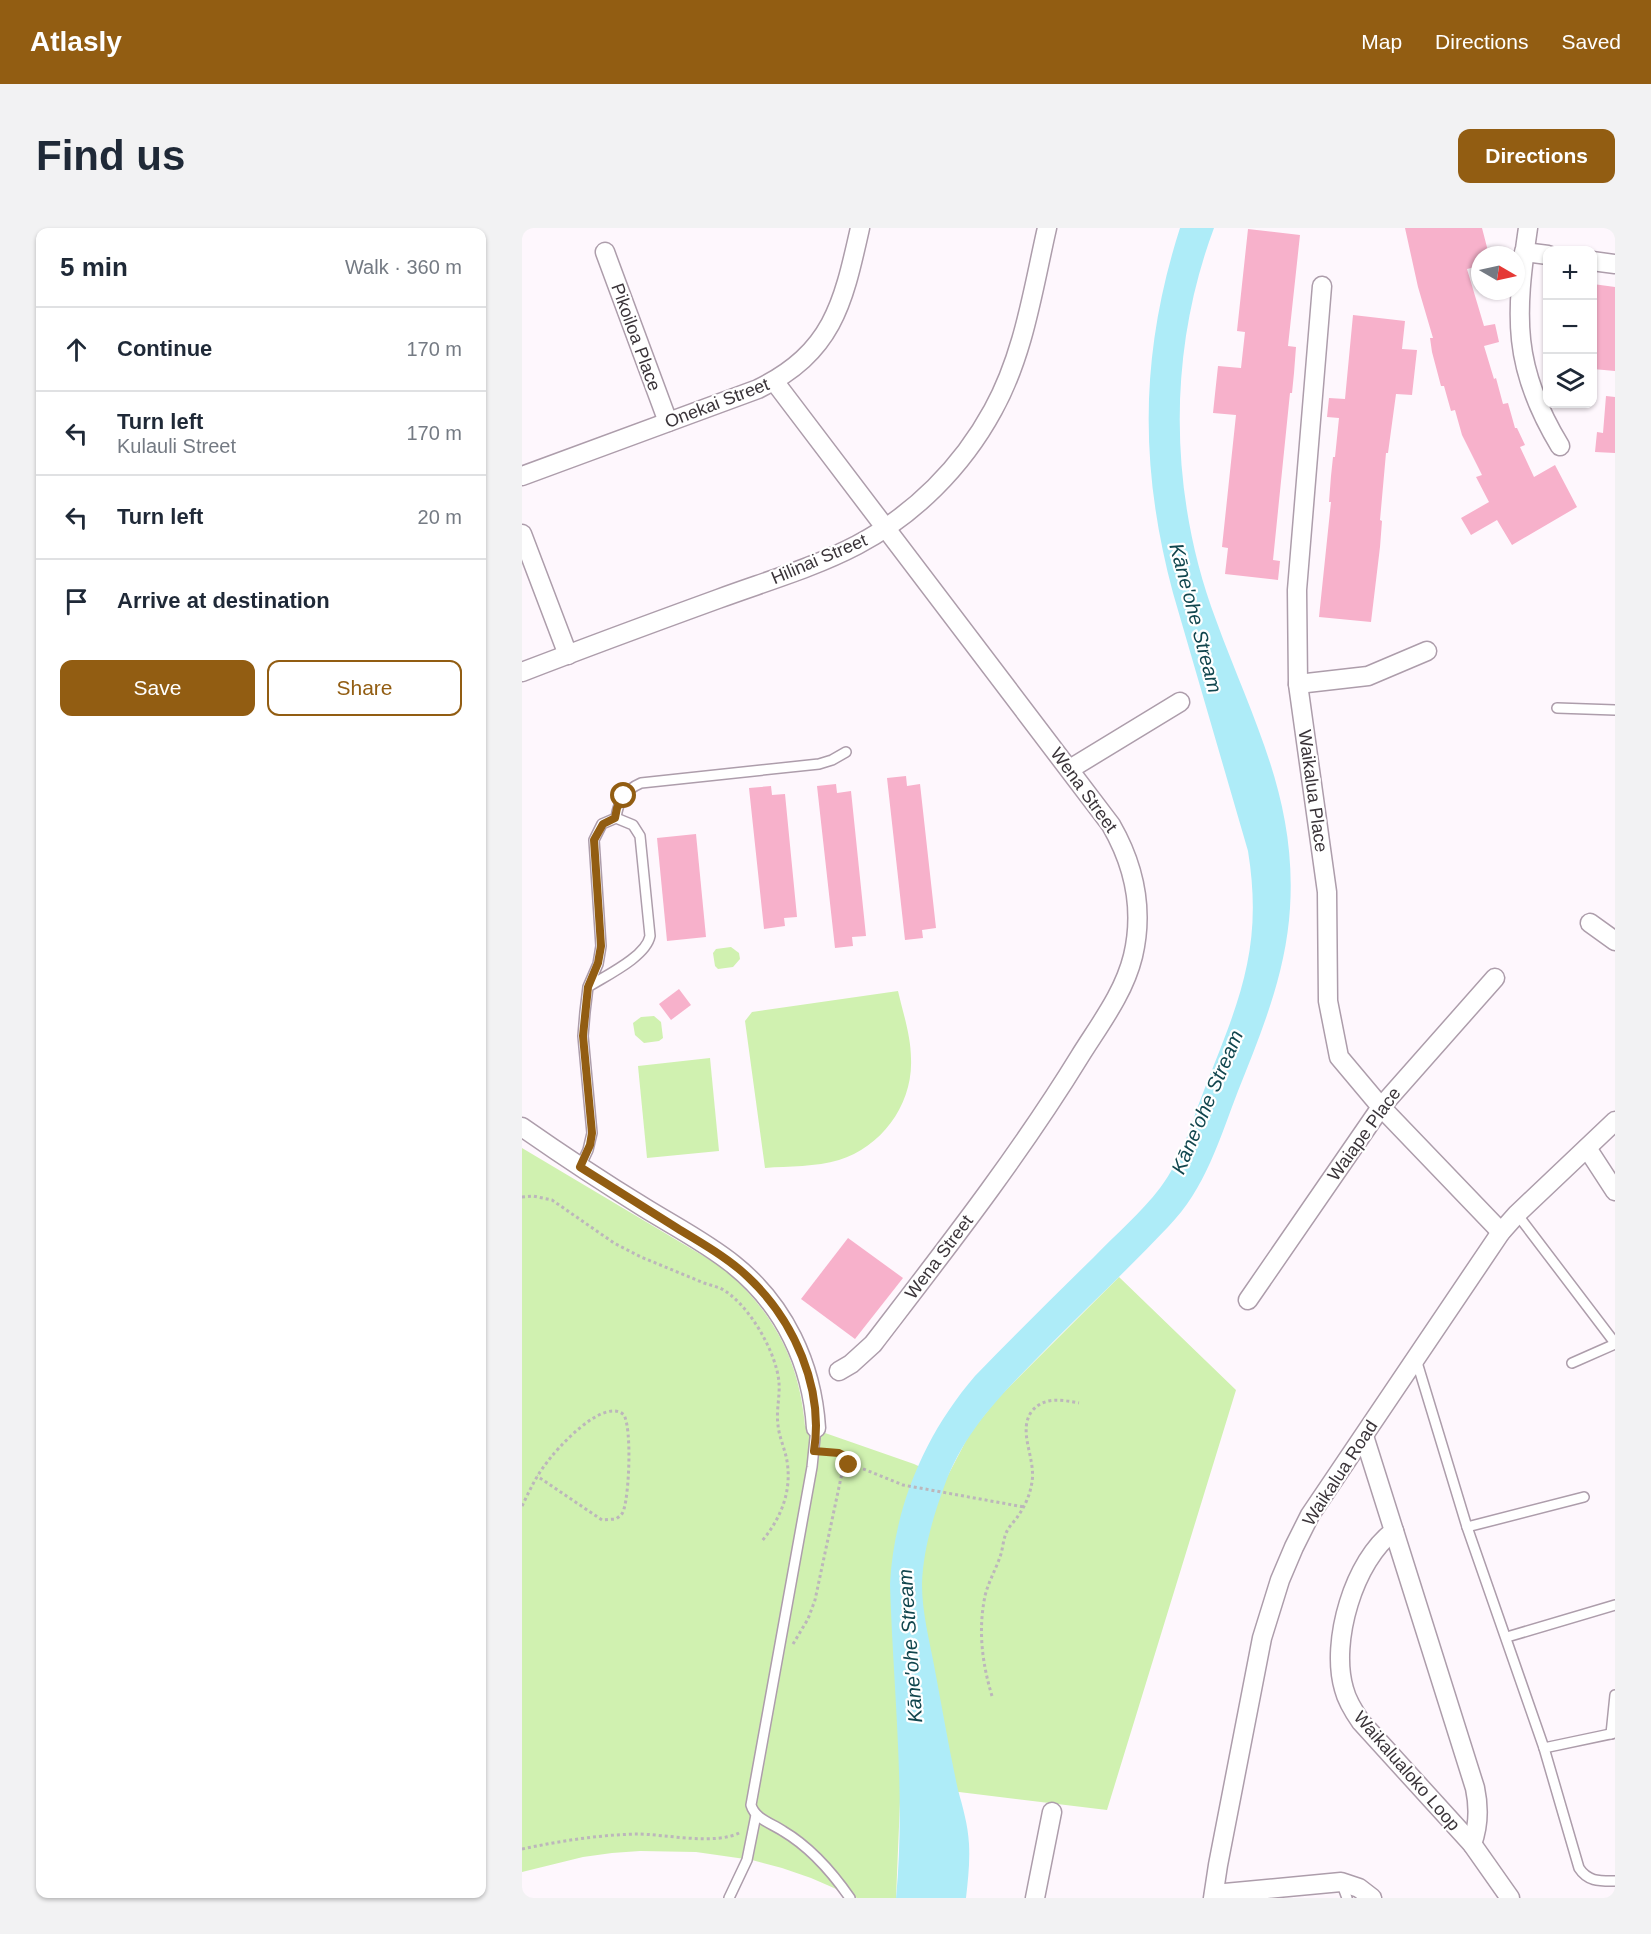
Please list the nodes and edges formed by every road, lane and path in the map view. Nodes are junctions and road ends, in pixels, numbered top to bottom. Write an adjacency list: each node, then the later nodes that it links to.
1 (860, 228): 12 (street, Onekai Street)
2 (1047, 228): 16 (street, Hilinai Street)
3 (1528, 228): 4 (street)
4 (1525, 246)
5 (605, 252): 13 (street, Pikoiloa Place)
6 (1525, 252): 7 (street)
7 (1543, 254)
8 (1597, 262): 9 (street)
9 (1615, 264)
10 (1322, 286): 21 (street, Waikalua Place)
11 (1520, 300): 14 (street)
12 (774, 381): 13 (street, Onekai Street); 16 (street, Wena Street)
13 (668, 422): 15 (street, Onekai Street)
14 (1560, 446)
15 (522, 476)
16 (885, 529): 19 (street, Hilinai Street); 26 (street, Wena Street)
17 (522, 534): 19 (street)
18 (1426, 651): 21 (street)
19 (568, 655): 20 (street, Hilinai Street)
20 (522, 672)
21 (1298, 684): 32 (street, Waikalua Place)
22 (1180, 702): 26 (street)
23 (1557, 708): 24 (lane)
24 (1615, 710)
25 (846, 752): 27 (lane)
26 (1070, 769): 45 (street, Wena Street)
27 (615, 818): 31 (lane); 31 (lane)
28 (1590, 923): 29 (street)
29 (1615, 941)
30 (1495, 978): 32 (street, Waiape Place)
31 (588, 987): 36 (lane)
32 (1381, 1107): 40 (street, Waikalua Place); 41 (street, Waiape Place)
33 (1615, 1121): 35 (street, Waikalua Road)
34 (522, 1127): 36 (street)
35 (1587, 1148): 37 (street); 39 (street, Waikalua Road)
36 (580, 1167): 47 (street)
37 (1615, 1191)
38 (522, 1197): 57 (path)
39 (1516, 1214): 40 (street, Waikalua Road); 42 (lane)
40 (1501, 1232): 43 (street, Waikalua Road)
41 (1248, 1300)
42 (1615, 1343): 44 (lane)
43 (1416, 1359): 48 (street, Waikalua Road); 55 (lane)
44 (1572, 1363)
45 (839, 1371)
46 (1079, 1403): 54 (path)
47 (816, 1428): 49 (lane)
48 (1364, 1436): 56 (street, Waikalualoko Loop); 71 (street, Waikalua Road)
49 (814, 1451): 50 (path); 66 (lane)
50 (849, 1465): 54 (path); 60 (path)
51 (537, 1476): 51 (path); 53 (path)
52 (1584, 1497): 55 (lane)
53 (522, 1506)
54 (1024, 1507): 62 (path)
55 (1467, 1527): 59 (lane)
56 (1394, 1531): 67 (street, Waikalualoko Loop); 67 (street, Waikalualoko Loop)
57 (762, 1542)
58 (1615, 1605): 59 (lane)
59 (1507, 1637): 64 (lane)
60 (791, 1648)
61 (1615, 1695): 63 (lane)
62 (993, 1696)
63 (1613, 1733): 64 (lane)
64 (1544, 1748): 69 (lane)
65 (1052, 1812): 74 (street)
66 (756, 1815): 68 (path); 72 (lane); 73 (lane)
67 (1472, 1844): 76 (street, Waikalualoko Loop)
68 (522, 1849)
69 (1615, 1881)
70 (1344, 1890): 71 (street); 75 (street)
71 (1213, 1896)
72 (729, 1898)
73 (850, 1898)
74 (1035, 1898)
75 (1372, 1898)
76 (1510, 1898)

